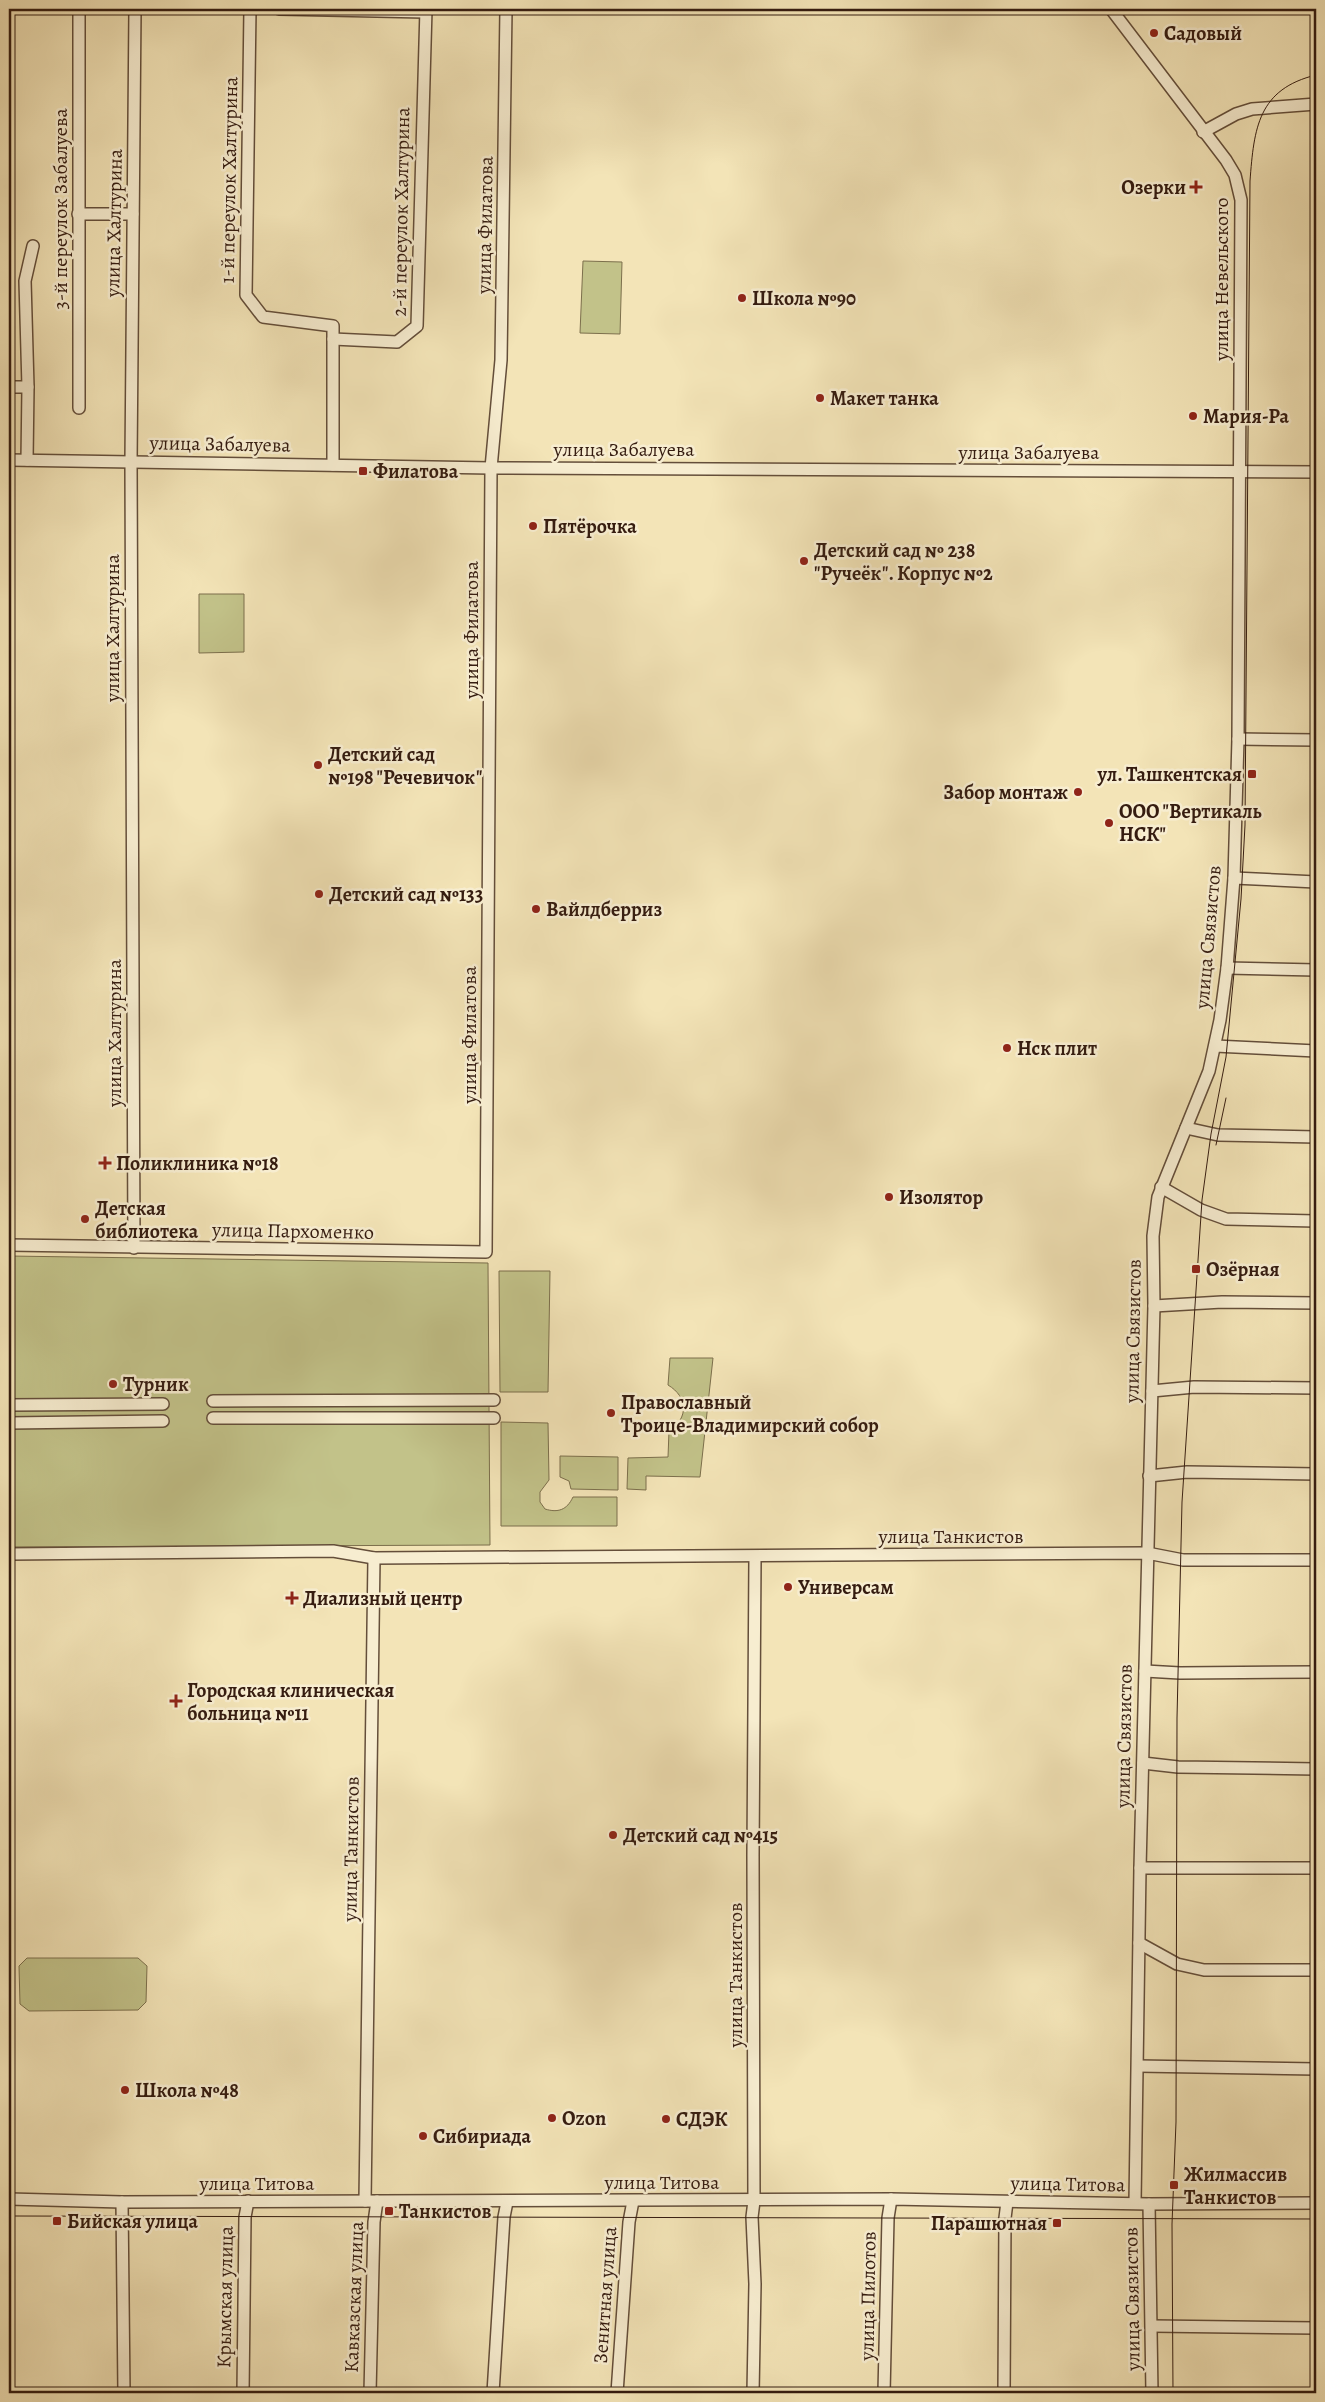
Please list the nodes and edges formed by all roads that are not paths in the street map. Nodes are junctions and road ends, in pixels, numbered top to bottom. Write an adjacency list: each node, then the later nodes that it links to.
1 (79, 9): 10 (street, 3-й переулок Забалуева)
2 (135, 9): 11 (street, улица Халтурина)
3 (250, 9): 13 (street, 1-й переулок Халтурина)
4 (278, 9): 7 (street)
5 (506, 9): 21 (street, улица Филатова)
6 (1110, 9): 9 (street, улица Невельского)
7 (425, 10): 13 (street, 2-й переулок Халтурина)
8 (1316, 104): 9 (street)
9 (1203, 132): 22 (street, улица Невельского)
10 (78, 214): 11 (street); 16 (street, 3-й переулок Забалуева)
11 (133, 214): 19 (street, улица Халтурина)
12 (33, 246): 15 (street)
13 (333, 339): 20 (street)
14 (9, 387): 15 (street)
15 (28, 387): 18 (street)
16 (79, 408)
17 (9, 460): 18 (street, улица Забалуева)
18 (26, 460): 19 (street, улица Забалуева)
19 (131, 462): 20 (street, улица Забалуева); 37 (street, улица Халтурина)
20 (332, 465): 21 (street, улица Забалуева)
21 (491, 468): 22 (street, улица Забалуева); 38 (street, улица Филатова)
22 (1240, 472): 23 (street, улица Забалуева); 24 (street, улица Связистов)
23 (1316, 472)
24 (1238, 739): 25 (street); 26 (street, улица Связистов)
25 (1316, 740)
26 (1234, 878): 27 (street); 28 (street, улица Связистов)
27 (1316, 882)
28 (1227, 968): 29 (street); 30 (street, улица Связистов)
29 (1316, 970)
30 (1215, 1046): 31 (street); 32 (street, улица Связистов)
31 (1316, 1051)
32 (1186, 1128): 33 (street); 34 (street, улица Связистов)
33 (1316, 1137)
34 (1161, 1187): 35 (street); 40 (street, улица Связистов)
35 (1316, 1221)
36 (9, 1245): 37 (street, улица Пархоменко)
37 (134, 1248): 38 (street, улица Пархоменко)
38 (486, 1252)
39 (1316, 1303): 40 (street)
40 (1154, 1306): 42 (street, улица Связистов)
41 (1316, 1388): 42 (street)
42 (1152, 1391): 52 (street, улица Связистов)
43 (494, 1400): 44 (street)
44 (213, 1401)
45 (163, 1404): 46 (street)
46 (9, 1405)
47 (213, 1418): 48 (street)
48 (494, 1418)
49 (162, 1421): 50 (street)
50 (9, 1423)
51 (1316, 1474): 52 (street)
52 (1149, 1476): 53 (street, улица Связистов)
53 (1147, 1553): 55 (street, улица Танкистов); 57 (street, улица Танкистов); 58 (street, улица Связистов)
54 (9, 1554): 56 (street, улица Танкистов)
55 (755, 1557): 56 (street, улица Танкистов); 70 (street, улица Танкистов)
56 (374, 1558): 75 (street, улица Танкистов)
57 (1316, 1560)
58 (1145, 1671): 59 (street); 60 (street, улица Связистов)
59 (1316, 1672)
60 (1143, 1763): 61 (street); 62 (street, улица Связистов)
61 (1316, 1769)
62 (1140, 1868): 63 (street); 64 (street, улица Связистов)
63 (1316, 1868)
64 (1139, 1943): 65 (street); 66 (street, улица Связистов)
65 (1316, 1970)
66 (1138, 2066): 67 (street); 78 (street, улица Связистов)
67 (1316, 2069)
68 (9, 2199): 74 (street, улица Титова)
69 (891, 2199): 70 (street, улица Титова); 77 (street, улица Титова); 89 (street, улица Пилотов)
70 (754, 2200): 73 (street, улица Титова); 88 (street, улица Танкистов)
71 (248, 2201): 74 (street, улица Титова); 75 (street, улица Титова); 84 (street, Крымская улица)
72 (377, 2201): 75 (street, улица Титова); 76 (street, улица Титова); 85 (street, Кавказская улица)
73 (633, 2201): 76 (street, улица Титова); 87 (street, Зенитная улица)
74 (122, 2202): 83 (street)
75 (365, 2202)
76 (507, 2202): 86 (street)
77 (1007, 2202): 78 (street, улица Титова); 90 (street)
78 (1135, 2203): 80 (street, улица Титова)
79 (1316, 2203): 80 (street, улица Титова)
80 (1149, 2204): 81 (street, улица Связистов)
81 (1152, 2326): 82 (street); 91 (street, улица Связистов)
82 (1316, 2328)
83 (124, 2393)
84 (243, 2393)
85 (370, 2393)
86 (493, 2393)
87 (616, 2393)
88 (753, 2393)
89 (884, 2393)
90 (1004, 2393)
91 (1152, 2393)

